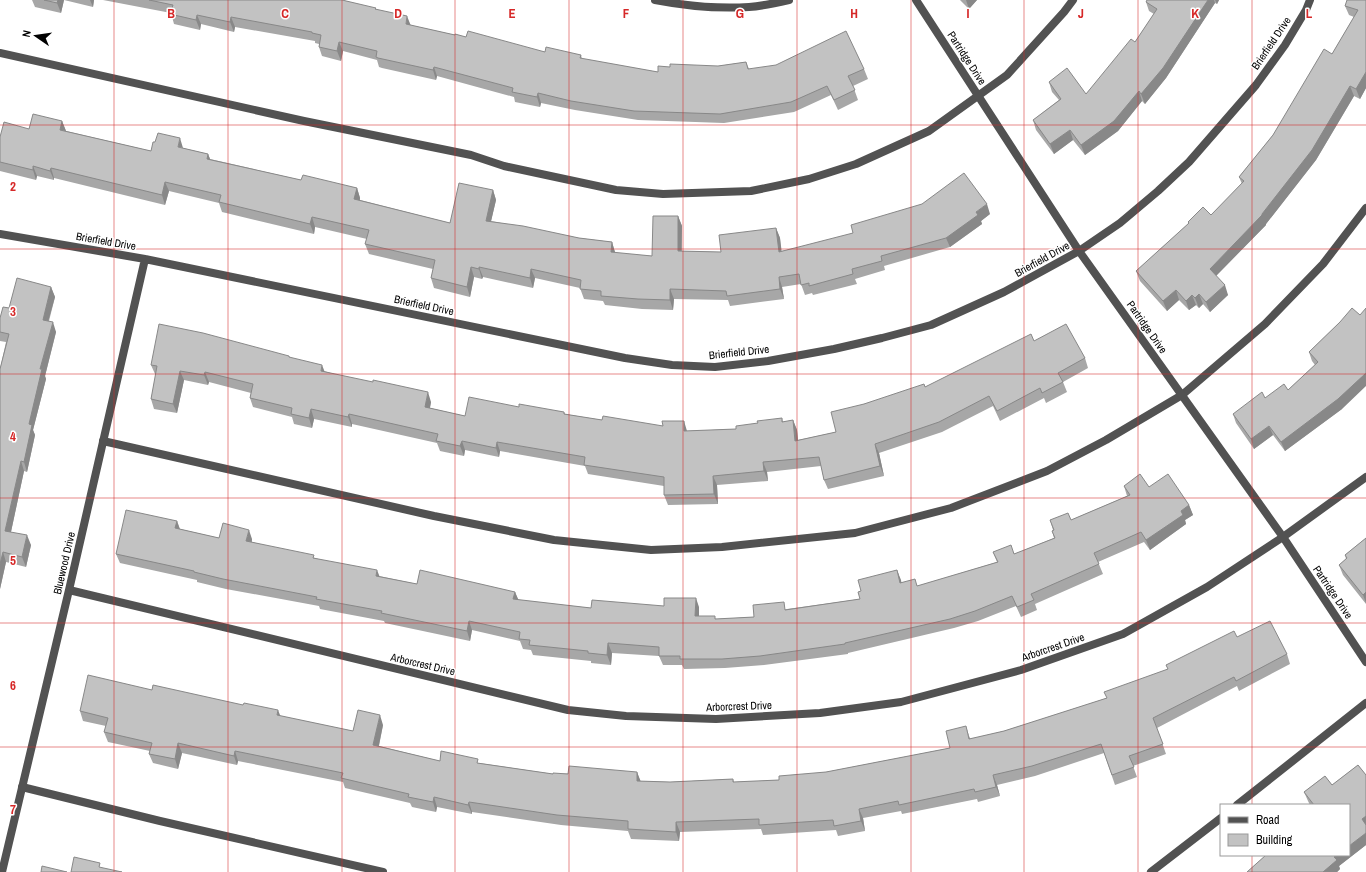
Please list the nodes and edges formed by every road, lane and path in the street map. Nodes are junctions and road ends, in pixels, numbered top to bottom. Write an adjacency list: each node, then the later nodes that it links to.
1 (655, 0): 2 (street)
2 (789, 0)
3 (916, 0): 7 (street, Partridge Drive)
4 (1072, 0): 7 (street)
5 (1310, 0): 10 (street, Brierfield Drive)
6 (0, 53): 7 (street)
7 (978, 95): 10 (street, Partridge Drive)
8 (1366, 208): 12 (street)
9 (0, 234): 11 (street, Brierfield Drive)
10 (1079, 251): 11 (street, Brierfield Drive); 12 (street, Partridge Drive)
11 (145, 259): 13 (street, Bluewood Drive)
12 (1182, 395): 13 (street); 15 (street, Partridge Drive)
13 (103, 441): 16 (street, Bluewood Drive)
14 (1366, 476): 15 (street, Arborcrest Drive)
15 (1283, 537): 16 (street, Arborcrest Drive); 17 (street, Partridge Drive)
16 (69, 590): 19 (street, Bluewood Drive)
17 (1366, 662)
18 (1366, 703): 20 (street)
19 (22, 787): 22 (street, Bluewood Drive); 23 (street)
20 (1238, 804)
21 (1220, 819): 24 (street)
22 (2, 872)
23 (383, 872)
24 (1151, 872)

